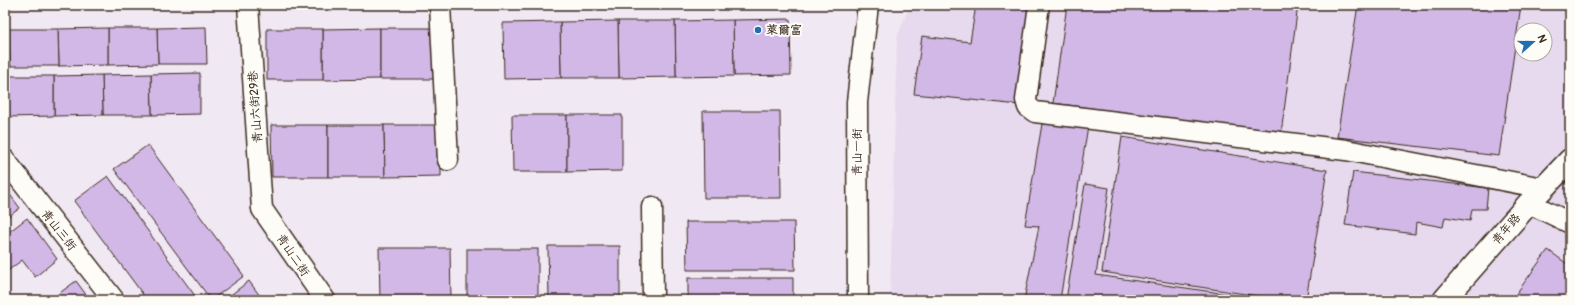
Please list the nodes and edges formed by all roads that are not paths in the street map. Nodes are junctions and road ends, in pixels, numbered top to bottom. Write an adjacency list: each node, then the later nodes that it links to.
1 (248, 5): 10 (street, 青山六街29巷)
2 (440, 5): 6 (street)
3 (868, 5): 15 (street, 青山一街)
4 (1039, 5): 8 (street)
5 (5, 160): 12 (street, 青山三街)
6 (448, 160)
7 (1570, 160): 8 (street, 青年路)
8 (1536, 195): 11 (street); 16 (street, 青年路)
9 (652, 207): 14 (street)
10 (262, 209): 13 (street, 青山二街)
11 (1570, 222)
12 (114, 300)
13 (324, 300)
14 (653, 300)
15 (858, 300)
16 (1444, 300)

